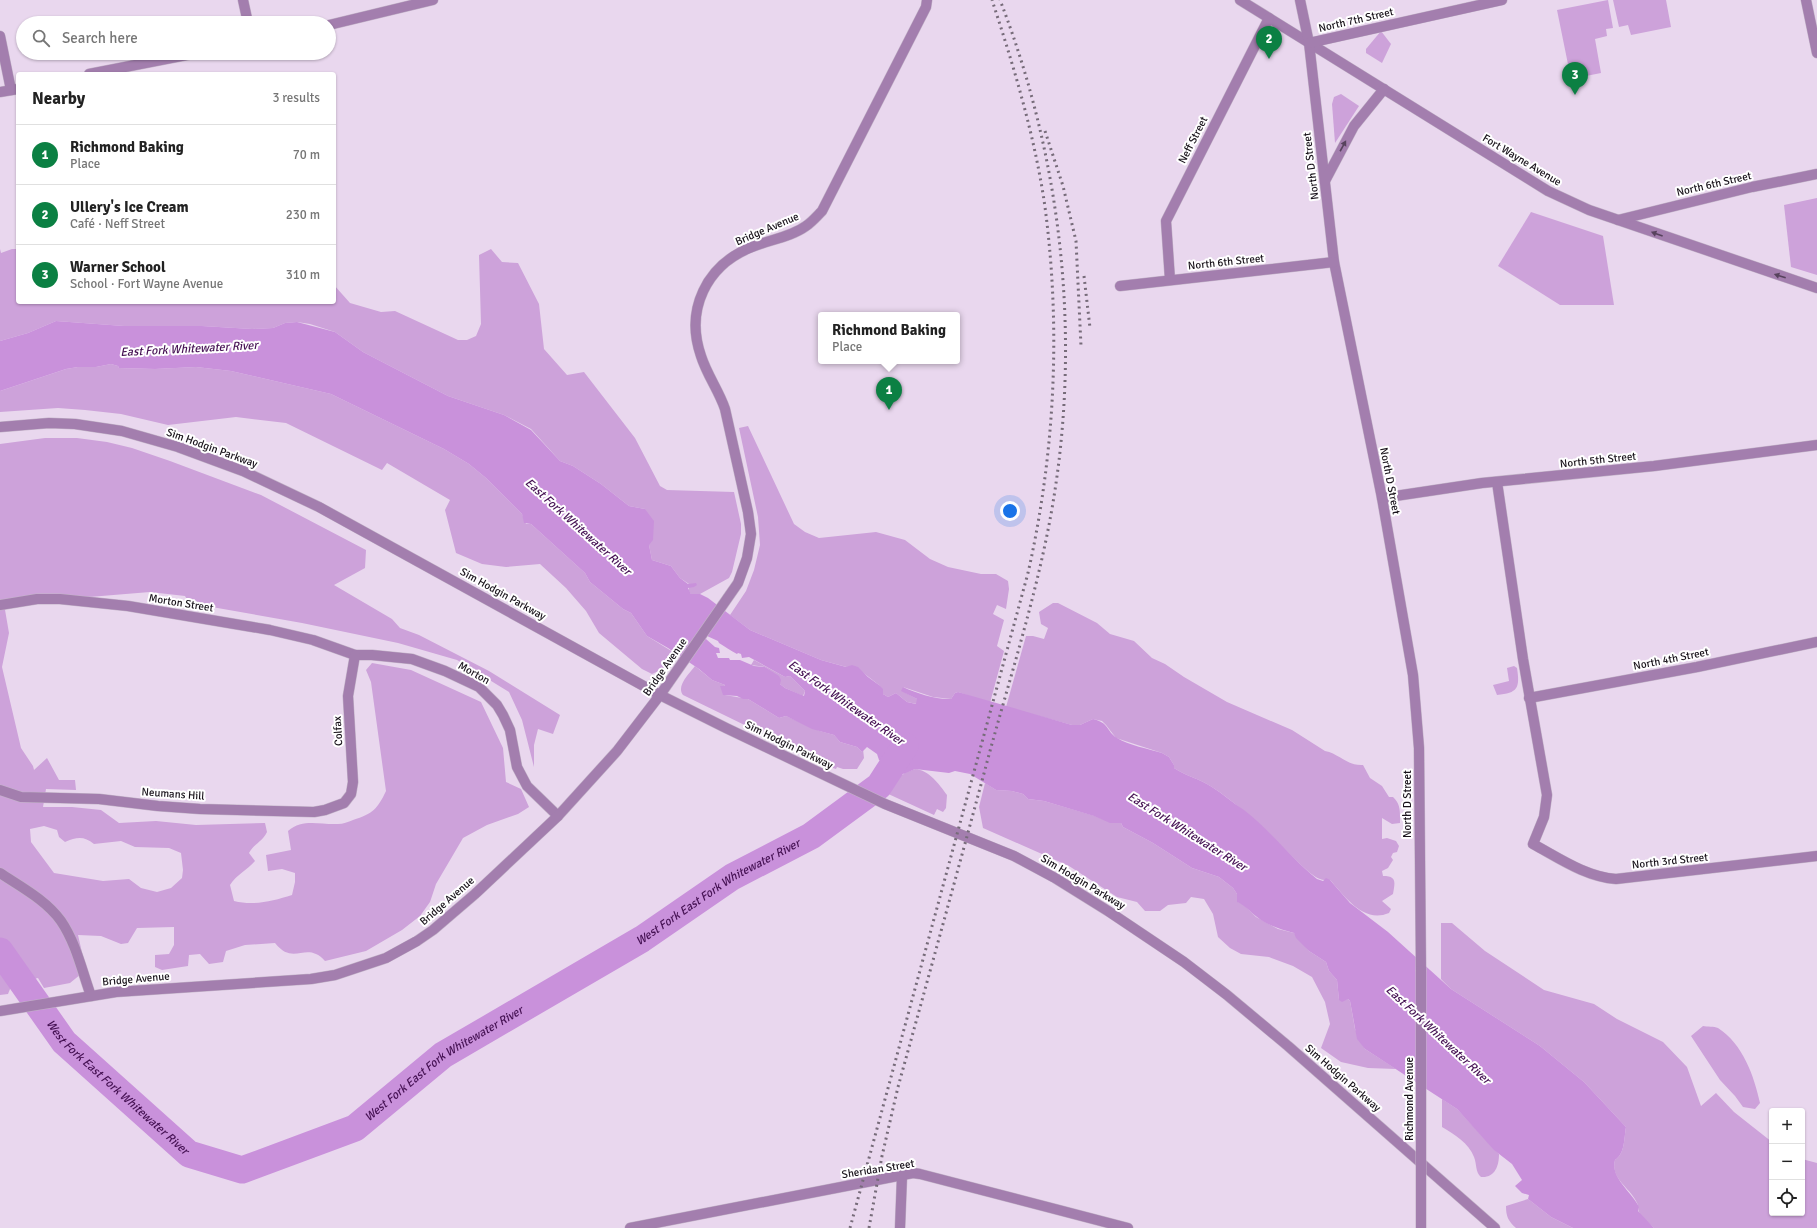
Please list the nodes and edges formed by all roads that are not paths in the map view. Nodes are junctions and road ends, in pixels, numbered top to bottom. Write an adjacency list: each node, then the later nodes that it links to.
1 (243, 0): 8 (street)
2 (433, 0): 10 (street)
3 (927, 0): 33 (street, Bridge Avenue)
4 (1240, 0): 9 (street, Fort Wayne Avenue)
5 (1300, 0): 12 (street, North D Street)
6 (1502, 0): 12 (street, North 7th Street)
7 (1806, 0): 13 (street)
8 (246, 16)
9 (1269, 18): 12 (street, Fort Wayne Avenue); 23 (street, Neff Street)
10 (336, 23)
11 (0, 36): 16 (street)
12 (1309, 43): 17 (street, Fort Wayne Avenue); 20 (street, North D Street)
13 (1817, 53)
14 (161, 60): 15 (street)
15 (99, 72)
16 (15, 89): 18 (street)
17 (1384, 89): 20 (street, one-way to 17); 21 (street, Fort Wayne Avenue)
18 (0, 92)
19 (1817, 174): 21 (street, North 6th Street)
20 (1325, 181): 22 (street, North D Street)
21 (1618, 220): 25 (street, Fort Wayne Avenue, one-way to 21)
22 (1334, 262): 23 (street, North 6th Street); 29 (street, North D Street)
23 (1170, 280): 24 (street, North 6th Street)
24 (1120, 286)
25 (1817, 288)
26 (0, 427): 33 (street, Sim Hodgin Parkway)
27 (1817, 445): 28 (street, North 5th Street)
28 (1497, 482): 29 (street, North 5th Street); 34 (street)
29 (1382, 498): 40 (street, North D Street)
30 (0, 605): 32 (street, Morton Street)
31 (1817, 642): 34 (street, North 4th Street)
32 (355, 655): 36 (street, Colfax); 37 (street, Morton)
33 (660, 695): 37 (street, Bridge Avenue); 48 (street, Sim Hodgin Parkway)
34 (1529, 698): 38 (street, North 3rd Street)
35 (0, 790): 36 (street, Neumans Hill)
36 (344, 803)
37 (558, 816): 41 (street, Bridge Avenue)
38 (1817, 856)
39 (0, 873): 41 (street)
40 (1421, 970): 47 (street, Richmond Avenue, bridge)
41 (91, 996): 42 (street, Bridge Avenue)
42 (2, 1011)
43 (902, 1176): 44 (street, Sheridan Street); 45 (street); 46 (street, Sheridan Street)
44 (630, 1228)
45 (900, 1228)
46 (1128, 1228)
47 (1421, 1228)
48 (1495, 1228)

